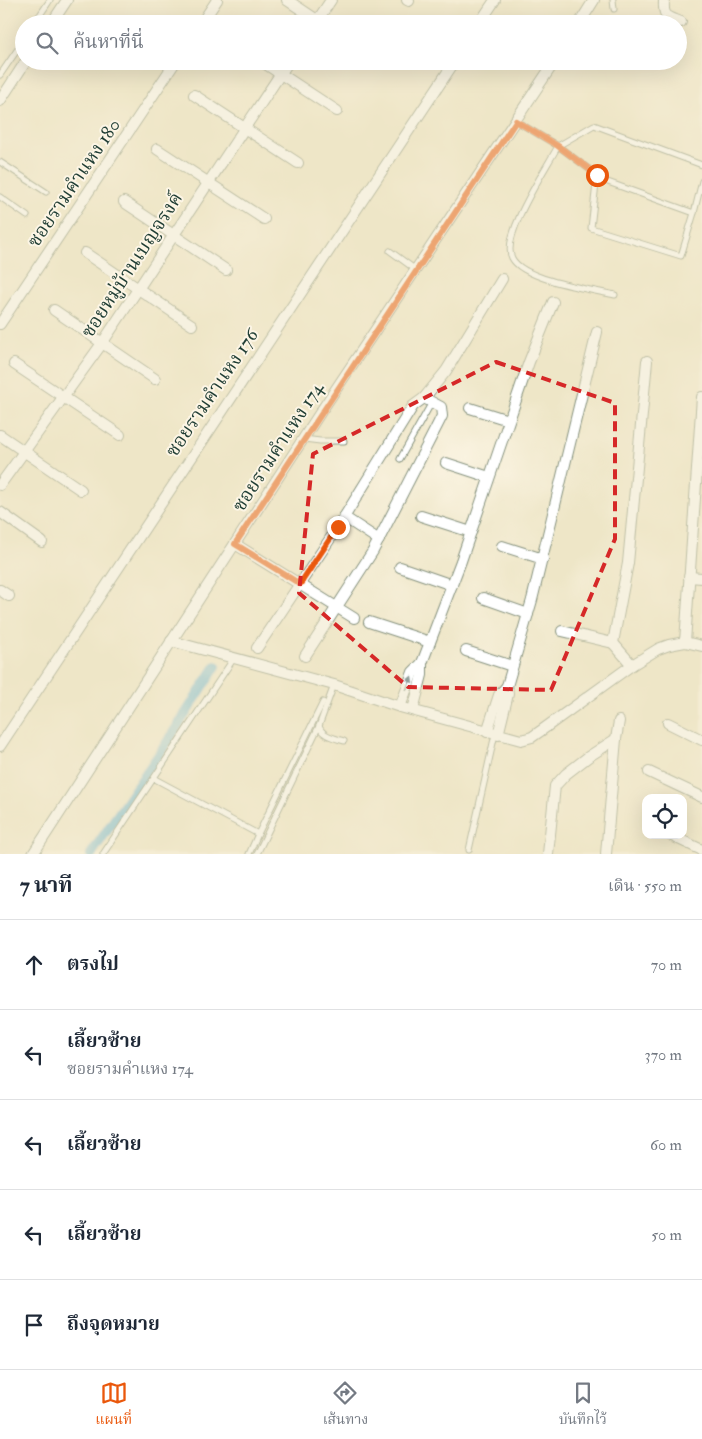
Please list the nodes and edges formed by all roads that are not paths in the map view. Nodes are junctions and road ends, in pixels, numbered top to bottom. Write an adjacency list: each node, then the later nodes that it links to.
1 (50, 0): 11 (lane)
2 (67, 0): 12 (street)
3 (217, 0): 13 (street)
4 (287, 0): 14 (street)
5 (331, 0): 15 (street)
6 (495, 0): 16 (street)
7 (594, 0): 17 (street)
8 (613, 0): 10 (lane)
9 (664, 0): 18 (street)
10 (614, 9)
11 (40, 15)
12 (57, 15)
13 (207, 15)
14 (307, 15)
15 (323, 15)
16 (485, 15)
17 (585, 15)
18 (666, 15)
19 (15, 54): 27 (lane)
20 (20, 70): 29 (street)
21 (170, 70): 57 (street, ซอยรามคำแหง 180)
22 (275, 70): 26 (street)
23 (284, 70): 26 (street, ซอยหมู่บ้านเบญจรงค์)
24 (448, 70): 125 (street, ซอยรามคำแหง 176)
25 (549, 70): 31 (street, ซอยรามคำแหง 174)
26 (281, 74): 30 (street); 32 (street, ซอยหมู่บ้านเบญจรงค์)
27 (0, 76)
28 (194, 95): 32 (street)
29 (0, 100)
30 (336, 111)
31 (516, 121): 33 (lane); 51 (street, ซอยรามคำแหง 174)
32 (245, 128): 36 (street); 40 (street, ซอยหมู่บ้านเบญจรงค์)
33 (558, 146): 37 (lane); 38 (lane); 54 (lane)
34 (157, 149): 40 (street)
35 (0, 162): 41 (lane)
36 (298, 163)
37 (702, 166)
38 (597, 175): 44 (lane); 44 (lane)
39 (702, 181): 44 (lane)
40 (208, 182): 46 (street); 47 (street, ซอยหมู่บ้านเบญจรงค์)
41 (46, 192)
42 (0, 198): 45 (lane)
43 (124, 202): 47 (street)
44 (694, 213)
45 (27, 216)
46 (264, 219)
47 (173, 235): 50 (street); 53 (street, ซอยหมู่บ้านเบญจรงค์)
48 (85, 252): 53 (street)
49 (390, 252): 51 (lane)
50 (226, 270)
51 (416, 270): 71 (street, ซอยรามคำแหง 174)
52 (502, 279): 66 (street)
53 (138, 289): 58 (street); 60 (street, ซอยหมู่บ้านเบญจรงค์)
54 (615, 295)
55 (553, 302): 68 (street)
56 (54, 310): 60 (street)
57 (0, 324)
58 (192, 325)
59 (597, 332): 88 (street)
60 (103, 342): 63 (street); 65 (street, ซอยหมู่บ้านเบญจรงค์)
61 (647, 360): 105 (street)
62 (14, 364): 65 (street)
63 (155, 379)
64 (702, 397): 82 (street)
65 (64, 398): 70 (street); 73 (street, ซอยหมู่บ้านเบญจรงค์)
66 (428, 400): 74 (lane); 81 (street); 84 (street)
67 (470, 408): 68 (street)
68 (508, 420): 76 (street)
69 (0, 435): 73 (street)
70 (120, 435)
71 (304, 439): 72 (lane); 86 (street, ซอยรามคำแหง 174)
72 (344, 441)
73 (25, 452): 77 (street, ซอยหมู่บ้านเบญจรงค์); 78 (street)
74 (400, 459)
75 (446, 463): 76 (street)
76 (490, 476): 83 (street)
77 (0, 486)
78 (81, 490)
79 (0, 512): 85 (street)
80 (421, 516): 83 (street)
81 (344, 517): 84 (street); 92 (street)
82 (697, 518): 90 (street)
83 (471, 532): 93 (street)
84 (379, 540): 97 (street)
85 (42, 542)
86 (235, 544): 92 (street); 102 (street, ซอยรามคำแหง 174)
87 (502, 546): 88 (street)
88 (543, 559): 98 (street)
89 (400, 567): 93 (street)
90 (690, 577): 91 (street); 104 (street)
91 (702, 578)
92 (300, 584): 97 (street); 107 (street)
93 (452, 585): 103 (street)
94 (0, 590): 95 (street)
95 (9, 596)
96 (483, 598): 98 (street)
97 (336, 608): 99 (street); 109 (street)
98 (528, 614): 112 (street)
99 (354, 618)
100 (369, 622): 103 (street)
101 (562, 631): 105 (street)
102 (171, 641): 110 (street); 133 (street, ซอยรามคำแหง 174)
103 (430, 642): 111 (street)
104 (685, 642): 106 (street); 113 (street)
105 (613, 643): 113 (street)
106 (702, 646)
107 (257, 648)
108 (466, 651): 112 (street)
109 (305, 656)
110 (235, 658): 114 (street); 127 (lane)
111 (422, 663): 116 (street, one-way to 111); 117 (street)
112 (512, 666): 121 (street)
113 (632, 666): 121 (street)
114 (334, 685): 116 (street); 120 (lane)
115 (323, 702): 129 (lane)
116 (400, 707): 117 (street)
117 (413, 710): 121 (street)
118 (619, 721): 122 (street)
119 (668, 723): 123 (street)
120 (319, 726): 124 (lane); 136 (lane)
121 (494, 734): 131 (lane)
122 (616, 739): 137 (street); 138 (street)
123 (702, 740)
124 (344, 741)
125 (0, 746)
126 (649, 772): 128 (street)
127 (154, 779): 129 (lane); 134 (lane)
128 (702, 797)
129 (258, 834): 135 (lane)
130 (679, 839): 132 (street)
131 (470, 850)
132 (702, 850)
133 (33, 854)
134 (104, 854)
135 (249, 854)
136 (258, 854)
137 (548, 854)
138 (606, 854)

